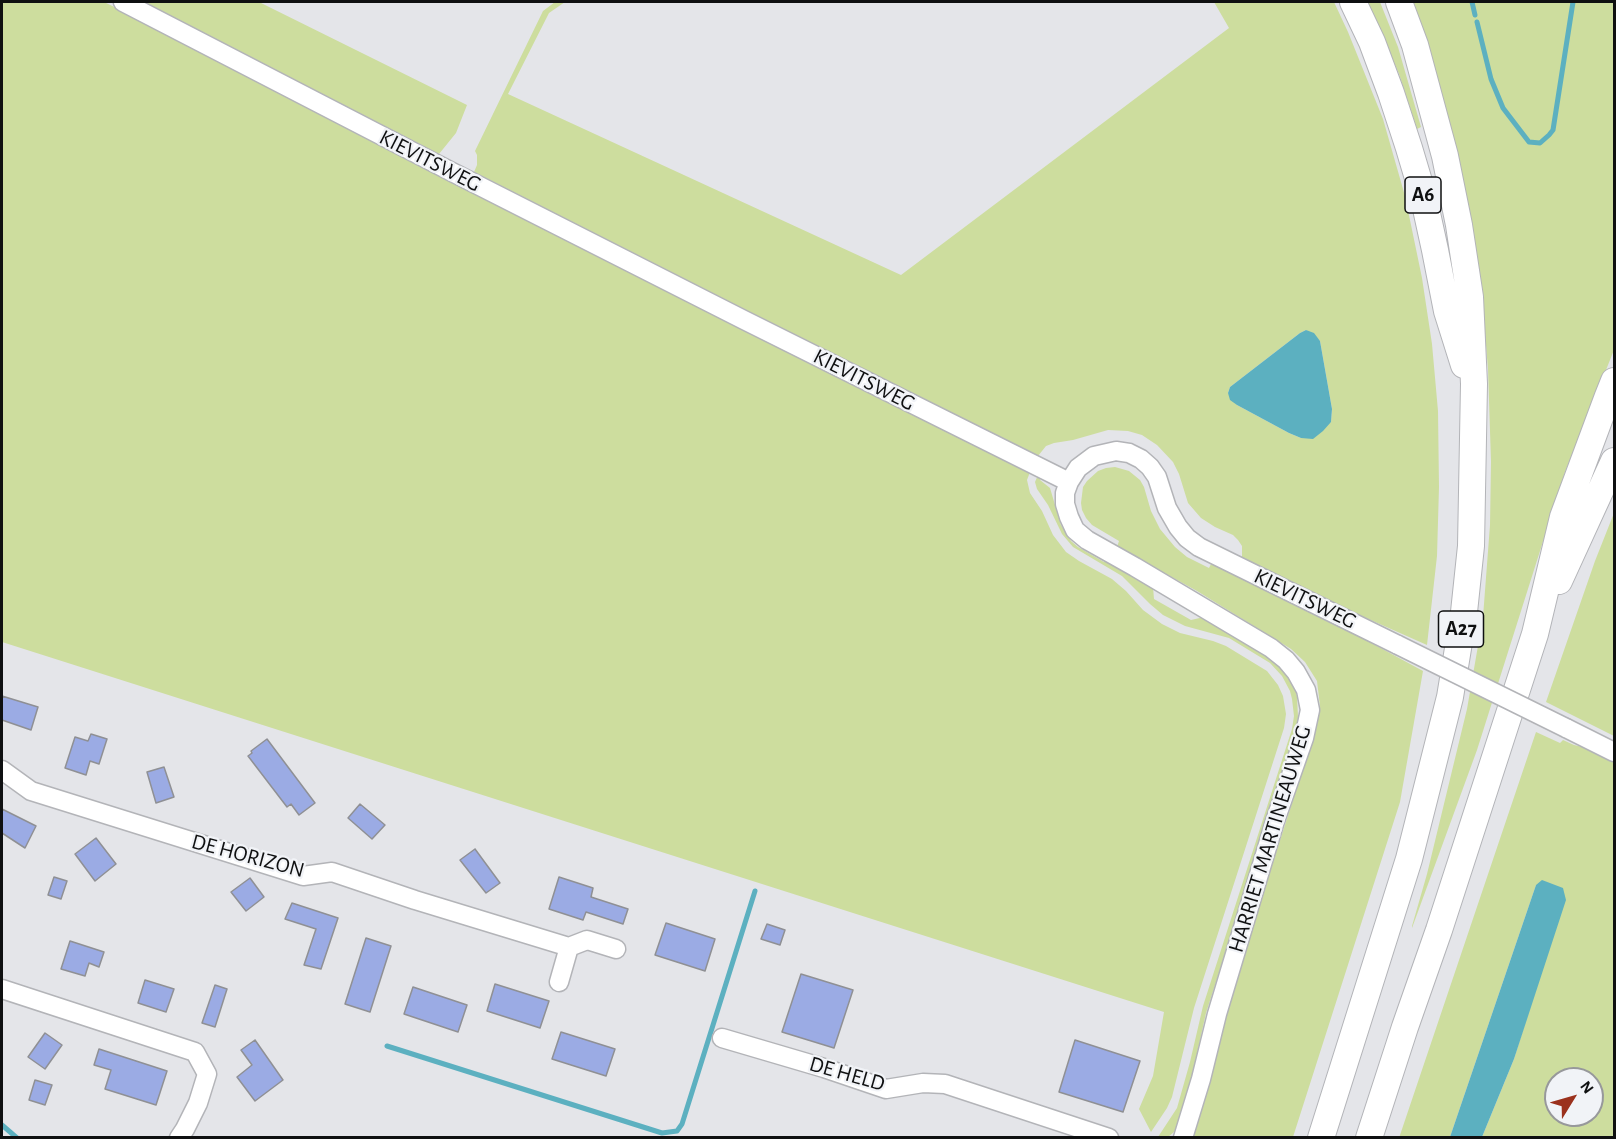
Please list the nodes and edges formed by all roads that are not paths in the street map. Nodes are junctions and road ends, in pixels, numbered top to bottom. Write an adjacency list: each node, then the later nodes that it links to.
1 (123, 2): 7 (street, KIEVITSWEG)
2 (1353, 2): 5 (highway, A6)
3 (1399, 2): 5 (highway, A6)
4 (1614, 381): 8 (highway)
5 (1474, 394): 19 (highway, A27)
6 (1614, 461): 8 (highway)
7 (1069, 482): 9 (street, KIEVITSWEG, bridge); 18 (street, HARRIET MARTINEAUWEG)
8 (1535, 633): 20 (highway)
9 (1614, 752)
10 (2, 770): 11 (street, DE HORIZON)
11 (569, 947): 12 (street, DE HORIZON); 13 (street)
12 (616, 949)
13 (560, 982)
14 (2, 989): 16 (street)
15 (722, 1038): 17 (street, DE HELD)
16 (182, 1133)
17 (1109, 1137)
18 (1183, 1137)
19 (1321, 1137)
20 (1369, 1137)

